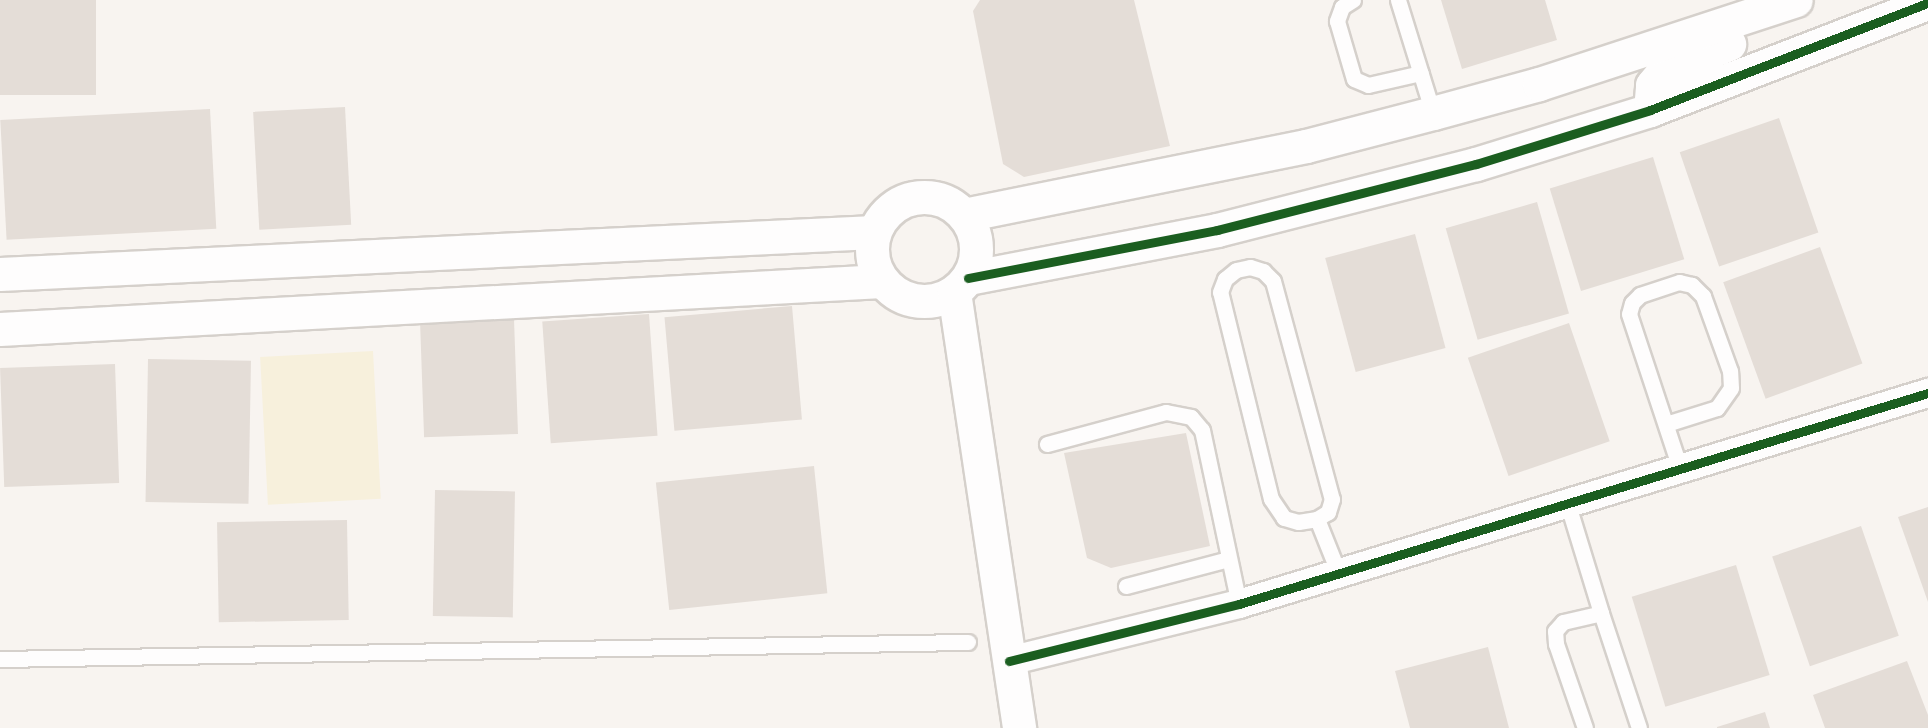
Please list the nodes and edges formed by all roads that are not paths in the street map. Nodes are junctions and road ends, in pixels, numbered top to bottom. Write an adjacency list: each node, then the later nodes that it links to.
1 (1353, 0): 6 (lane)
2 (1398, 0): 6 (lane)
3 (1796, 0): 5 (street)
4 (1928, 3): 7 (street)
5 (1746, 18): 7 (street); 8 (street)
6 (1421, 73): 8 (lane)
7 (1650, 110): 13 (street)
8 (1433, 113): 9 (street)
9 (964, 215): 10 (street); 13 (street)
10 (874, 232): 11 (street); 12 (street)
11 (0, 274)
12 (882, 281): 13 (street); 14 (street)
13 (961, 285): 28 (street)
14 (0, 329)
15 (1928, 393): 18 (street)
16 (1666, 424): 16 (lane); 18 (lane)
17 (1047, 444): 21 (lane)
18 (1680, 468): 19 (street)
19 (1568, 506): 22 (street); 25 (lane)
20 (1317, 519): 20 (lane); 22 (lane)
21 (1229, 559): 23 (lane); 24 (lane)
22 (1340, 574): 24 (street)
23 (1126, 586)
24 (1239, 604): 28 (street)
25 (1601, 613): 30 (lane); 31 (lane)
26 (968, 642): 27 (lane)
27 (0, 658)
28 (1009, 660): 29 (street)
29 (1019, 728)
30 (1585, 728)
31 (1639, 728)

